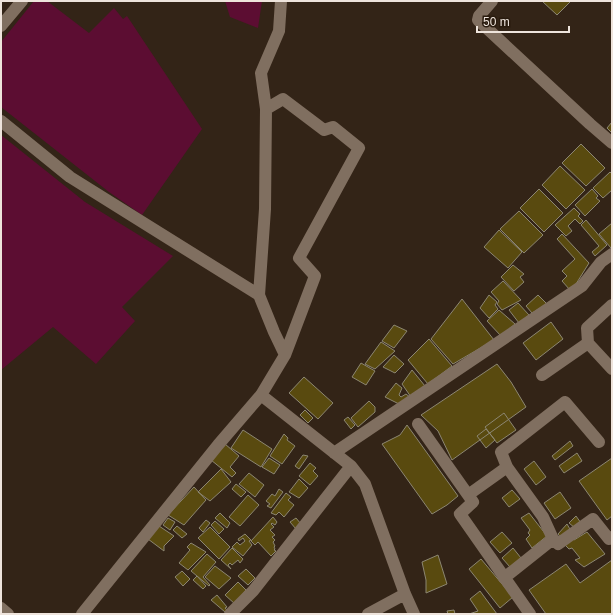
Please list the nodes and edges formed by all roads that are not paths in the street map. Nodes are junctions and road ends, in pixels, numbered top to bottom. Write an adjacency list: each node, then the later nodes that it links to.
1 (22, 1): 4 (street)
2 (281, 1): 5 (street)
3 (492, 1): 7 (street)
4 (1, 26)
5 (266, 109): 9 (street); 12 (street)
6 (1, 121): 9 (street)
7 (612, 143)
8 (612, 254): 18 (street)
9 (259, 295): 12 (street)
10 (612, 305): 11 (street)
11 (588, 343): 13 (street); 14 (street)
12 (285, 355): 15 (street)
13 (612, 369)
14 (542, 375)
15 (261, 395): 18 (street); 28 (street)
16 (418, 424): 21 (street)
17 (599, 442): 20 (street)
18 (334, 453): 19 (street)
19 (351, 466): 25 (street); 29 (street)
20 (507, 467): 21 (street); 23 (street)
21 (468, 495): 24 (street)
22 (612, 537): 23 (street)
23 (553, 539): 24 (street)
24 (504, 578): 32 (street)
25 (405, 594): 30 (street); 31 (street)
26 (1, 608): 27 (street)
27 (8, 614)
28 (82, 614)
29 (230, 614)
30 (368, 614)
31 (414, 614)
32 (530, 614)

